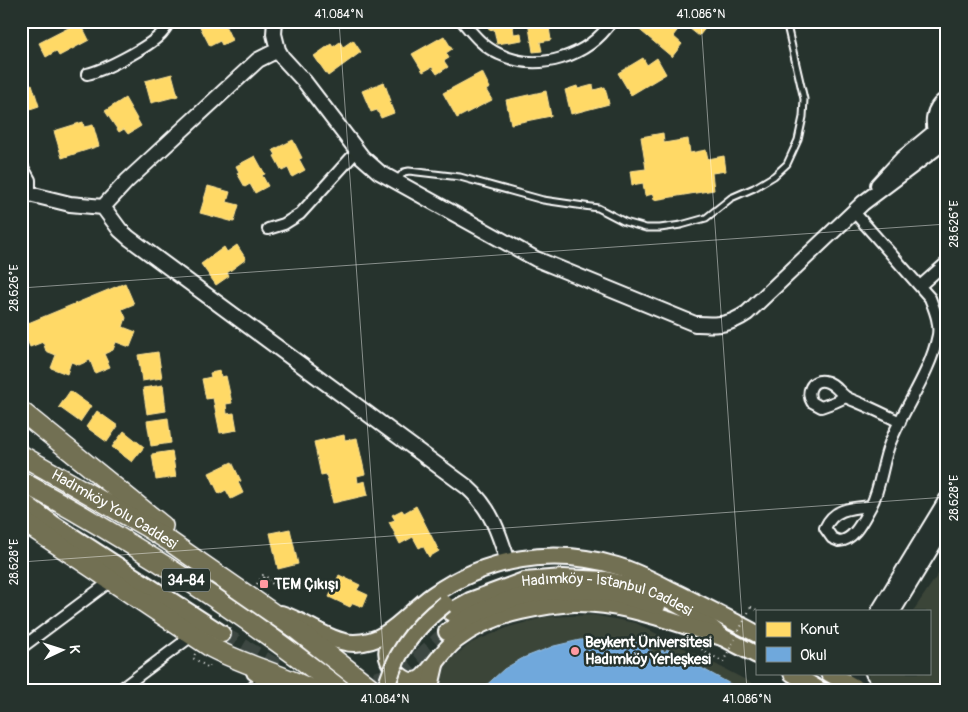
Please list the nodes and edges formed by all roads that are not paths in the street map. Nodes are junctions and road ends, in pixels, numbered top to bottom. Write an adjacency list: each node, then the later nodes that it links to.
1 (170, 21): 7 (street)
2 (275, 21): 6 (street)
3 (462, 21): 4 (street)
4 (612, 21)
5 (786, 21): 12 (lane)
6 (278, 50): 10 (street); 14 (street)
7 (87, 74)
8 (947, 99): 9 (street)
9 (942, 139): 15 (street)
10 (356, 150): 12 (street); 16 (street)
11 (21, 164): 13 (street)
12 (395, 182): 15 (street)
13 (26, 194): 14 (street)
14 (102, 207): 29 (street)
15 (859, 208): 18 (street)
16 (268, 229)
17 (947, 262): 18 (street)
18 (920, 286): 21 (street)
19 (846, 397): 21 (street)
20 (21, 411): 30 (highway)
21 (900, 422): 26 (street)
22 (25, 455): 30 (highway, Hadımköy Yolu Caddesi / 34-84)
23 (21, 481): 56 (highway, Hadımköy Yolu Caddesi / 34-84)
24 (947, 499): 35 (street)
25 (21, 500): 40 (main road)
26 (871, 506)
27 (23, 524): 32 (highway)
28 (946, 526): 36 (street)
29 (508, 562): 31 (main road); 37 (main road)
30 (201, 564): 34 (highway, Hadımköy Yolu Caddesi / 34-84)
31 (636, 574): 33 (main road, Hadımköy - İstanbul Caddesi); 39 (main road, Hadımköy - İstanbul Caddesi)
32 (112, 580): 42 (highway); 43 (street)
33 (448, 608): 41 (main road, Hadımköy - İstanbul Caddesi); 58 (main road, bridge); 59 (main road)
34 (267, 610): 37 (main road); 57 (highway, Hadımköy Yolu Caddesi / 34-84)
35 (880, 610)
36 (894, 610)
37 (397, 626): 46 (main road)
38 (447, 632): 41 (main road)
39 (756, 633)
40 (222, 634)
41 (722, 637): 44 (main road, Hadımköy - İstanbul Caddesi); 46 (main road)
42 (194, 644): 45 (highway); 52 (street)
43 (21, 648)
44 (756, 654)
45 (232, 658): 51 (main road); 55 (highway)
46 (436, 660): 60 (main road)
47 (793, 674): 61 (street)
48 (794, 674): 62 (main road)
49 (831, 674): 63 (main road)
50 (856, 674): 64 (street)
51 (265, 678): 53 (street); 54 (main road)
52 (118, 691)
53 (248, 691)
54 (285, 691)
55 (314, 691)
56 (342, 691)
57 (375, 691)
58 (386, 691)
59 (395, 691)
60 (429, 691)
61 (805, 691)
62 (821, 691)
63 (861, 691)
64 (866, 691)

